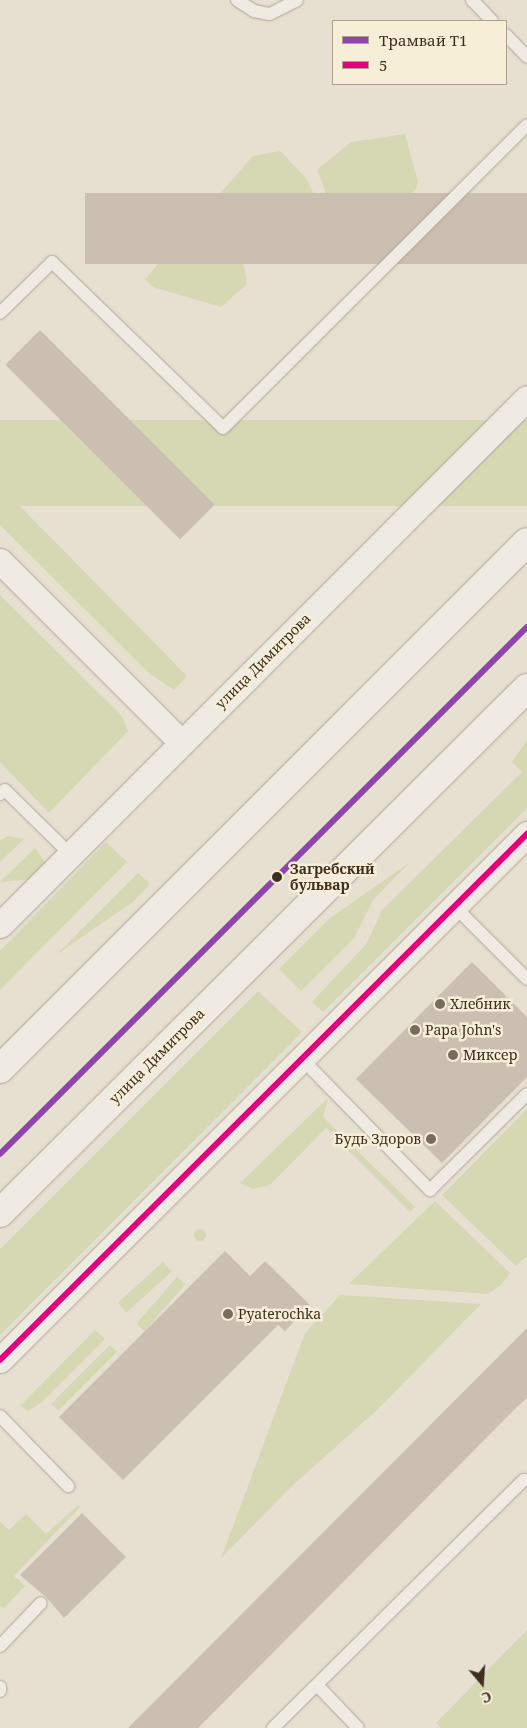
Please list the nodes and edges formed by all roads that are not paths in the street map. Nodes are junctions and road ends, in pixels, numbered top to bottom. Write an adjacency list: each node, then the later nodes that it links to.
1 (236, 0): 2 (lane)
2 (297, 0)
3 (472, 0): 4 (lane)
4 (491, 20)
5 (507, 36): 6 (lane)
6 (527, 57)
7 (527, 125): 8 (lane)
8 (0, 313)
9 (527, 398): 13 (street, улица Димитрова)
10 (527, 542): 21 (street)
11 (0, 561): 13 (street)
12 (527, 688): 23 (street, улица Димитрова)
13 (182, 743): 16 (street, улица Димитрова)
14 (0, 794): 16 (lane)
15 (527, 834): 17 (street)
16 (71, 855): 18 (street, улица Димитрова)
17 (454, 906): 19 (lane); 20 (street)
18 (0, 926)
19 (527, 979)
20 (301, 1058): 22 (lane); 24 (street)
21 (0, 1069)
22 (527, 1094)
23 (0, 1213)
24 (0, 1360)
25 (0, 1416): 27 (lane)
26 (526, 1480): 30 (lane)
27 (68, 1486)
28 (41, 1603): 29 (lane)
29 (0, 1646)
30 (316, 1686): 31 (lane); 32 (lane)
31 (273, 1728)
32 (358, 1728)

